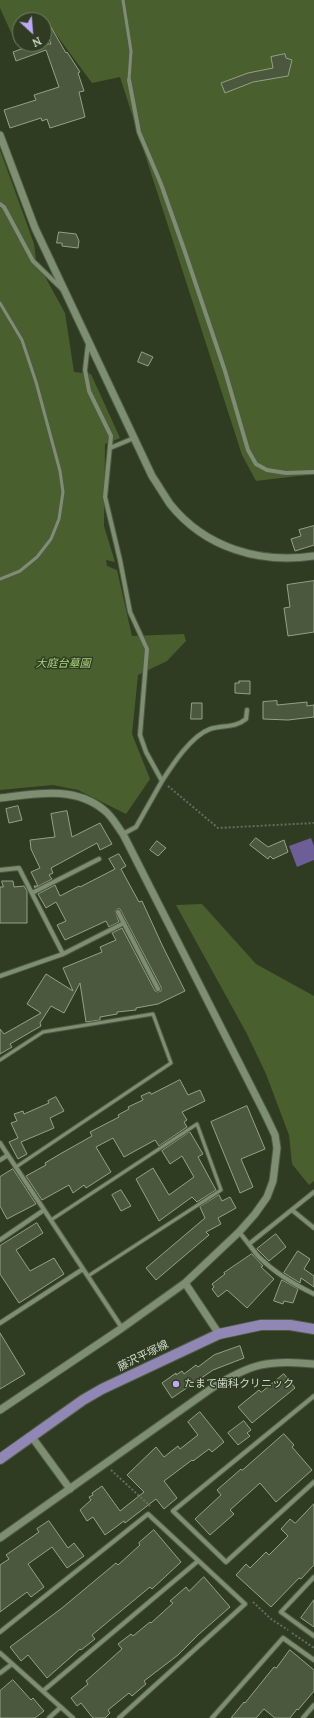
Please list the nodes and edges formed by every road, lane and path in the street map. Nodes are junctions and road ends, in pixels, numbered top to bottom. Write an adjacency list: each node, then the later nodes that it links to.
1 (123, 0): 2 (lane)
2 (129, 80): 10 (street)
3 (0, 134): 5 (street)
4 (0, 204): 5 (street)
5 (65, 292): 7 (street)
6 (0, 303): 12 (lane)
7 (89, 340): 8 (street); 9 (street)
8 (134, 438): 9 (street); 11 (street)
9 (110, 448): 14 (street)
10 (314, 472)
11 (314, 556)
12 (0, 580)
13 (246, 710): 14 (street)
14 (162, 781): 16 (path); 17 (street)
15 (0, 798): 17 (street)
16 (314, 823)
17 (123, 834): 36 (street)
18 (99, 859): 20 (street)
19 (0, 870): 20 (street)
20 (32, 893): 23 (street)
21 (118, 912): 22 (street)
22 (124, 923): 23 (street); 25 (street)
23 (63, 954): 24 (street)
24 (0, 976)
25 (158, 989)
26 (0, 1060): 30 (lane)
27 (0, 1143): 28 (street)
28 (8, 1155): 29 (street); 30 (street)
29 (0, 1160)
30 (16, 1167): 32 (street)
31 (314, 1192): 33 (street)
32 (44, 1210): 34 (street); 37 (street)
33 (292, 1210): 35 (street); 38 (street)
34 (51, 1220): 39 (street); 40 (lane)
35 (314, 1228)
36 (239, 1232): 38 (street); 41 (street)
37 (0, 1240)
38 (249, 1244): 42 (street)
39 (83, 1269): 40 (street); 43 (street)
40 (88, 1276): 44 (street)
41 (185, 1283): 44 (street); 46 (street)
42 (314, 1294)
43 (0, 1323)
44 (122, 1328): 49 (street)
45 (314, 1329): 46 (main road, 藤沢平塚線)
46 (219, 1334): 50 (main road, 藤沢平塚線)
47 (314, 1364): 53 (street)
48 (314, 1396): 52 (street)
49 (0, 1410)
50 (32, 1436): 51 (main road, 藤沢平塚線); 53 (street)
51 (0, 1459)
52 (314, 1482)
53 (70, 1489): 54 (street)
54 (0, 1538)
55 (198, 1561): 58 (street); 65 (street); 70 (street)
56 (314, 1577): 57 (street)
57 (301, 1626): 59 (street); 60 (path)
58 (0, 1632)
59 (314, 1636)
60 (289, 1642): 62 (street); 71 (street)
61 (0, 1653): 63 (street)
62 (314, 1660)
63 (12, 1664): 64 (street); 65 (street)
64 (0, 1673)
65 (43, 1691): 67 (street)
66 (314, 1705): 72 (street)
67 (61, 1708): 68 (street); 69 (street)
68 (49, 1718)
69 (73, 1718)
70 (119, 1718)
71 (212, 1718)
72 (303, 1718)

